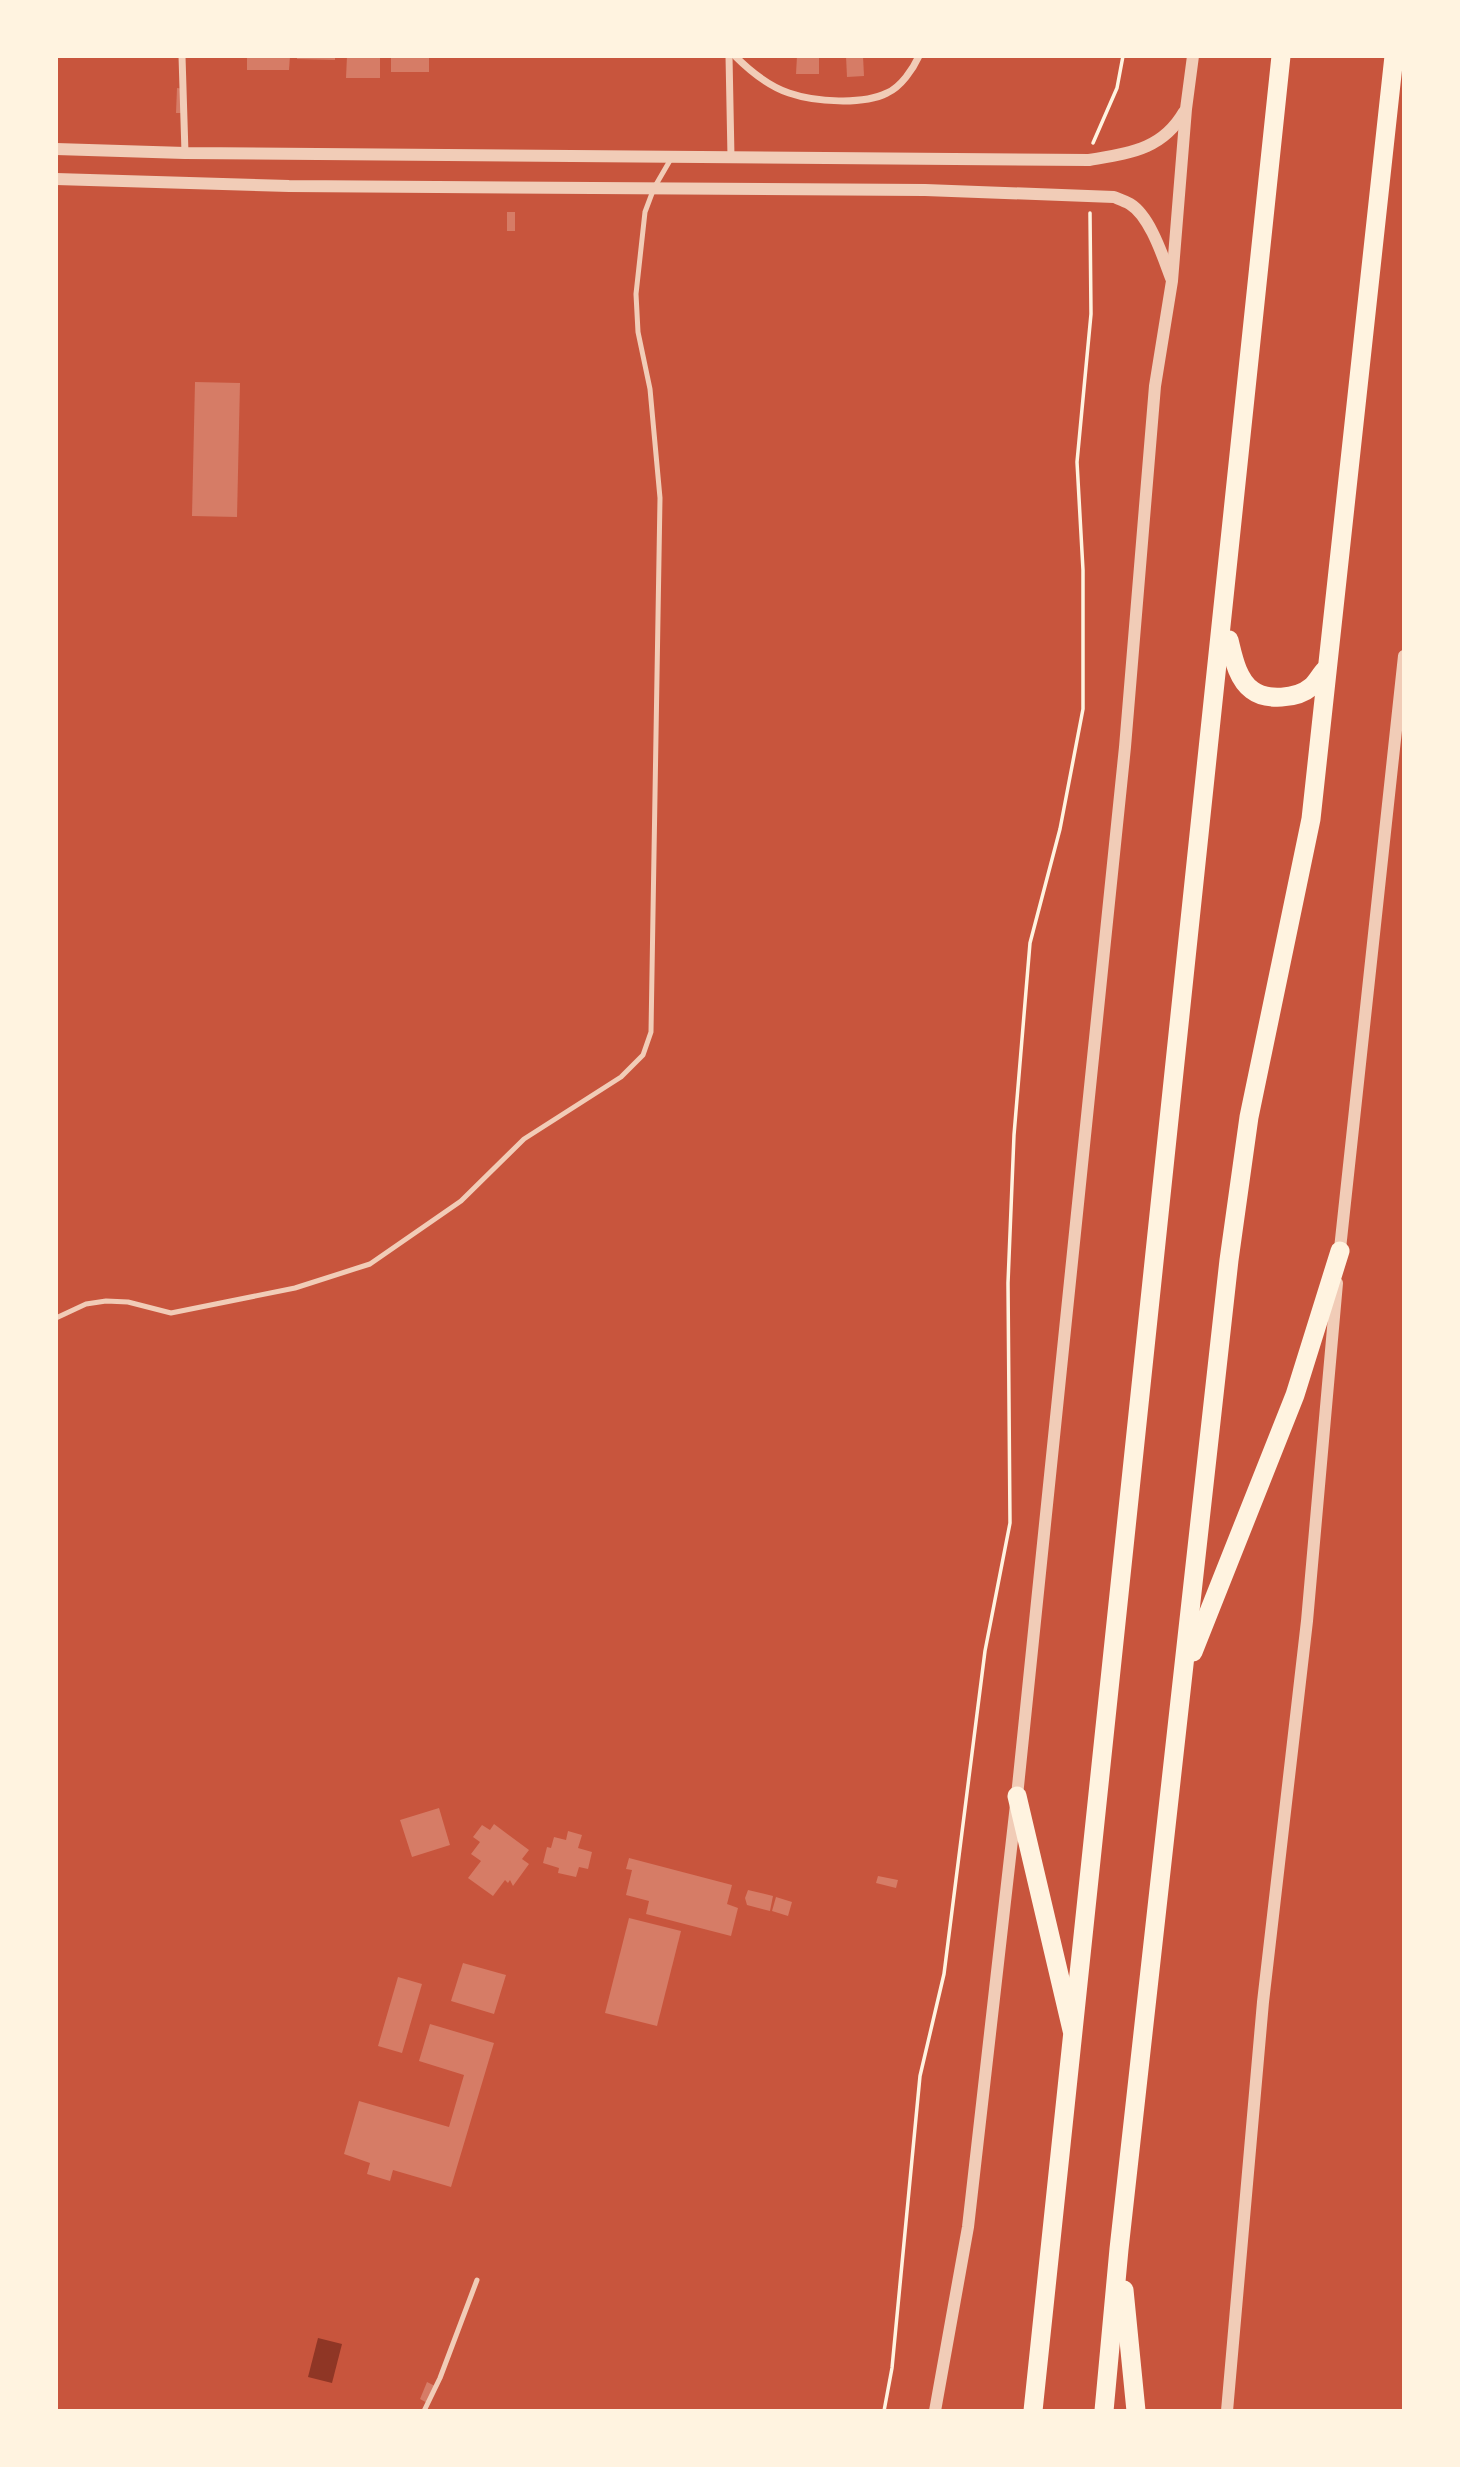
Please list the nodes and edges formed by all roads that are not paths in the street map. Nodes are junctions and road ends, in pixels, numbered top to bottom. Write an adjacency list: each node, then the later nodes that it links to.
1 (182, 56): 10 (street)
2 (729, 56): 12 (street)
3 (735, 56): 4 (street)
4 (919, 56)
5 (1193, 56): 8 (street)
6 (1281, 56): 16 (highway)
7 (1394, 56): 18 (highway)
8 (1186, 109): 12 (street); 15 (street)
9 (56, 149): 10 (street)
10 (185, 153): 11 (street)
11 (672, 156): 12 (street); 14 (lane)
12 (731, 157)
13 (56, 179): 14 (street)
14 (654, 188): 15 (street); 20 (lane)
15 (1172, 281): 22 (street)
16 (1226, 628): 18 (highway); 23 (highway)
17 (1404, 656): 19 (street)
18 (1326, 668): 21 (highway)
19 (1340, 1251): 21 (highway); 31 (street)
20 (56, 1318)
21 (1184, 1672): 24 (highway)
22 (1017, 1796): 23 (highway); 27 (street)
23 (1075, 2042): 28 (highway)
24 (1119, 2249): 29 (highway); 30 (highway)
25 (477, 2280): 26 (lane)
26 (424, 2411)
27 (935, 2411)
28 (1033, 2411)
29 (1104, 2411)
30 (1136, 2411)
31 (1227, 2411)

